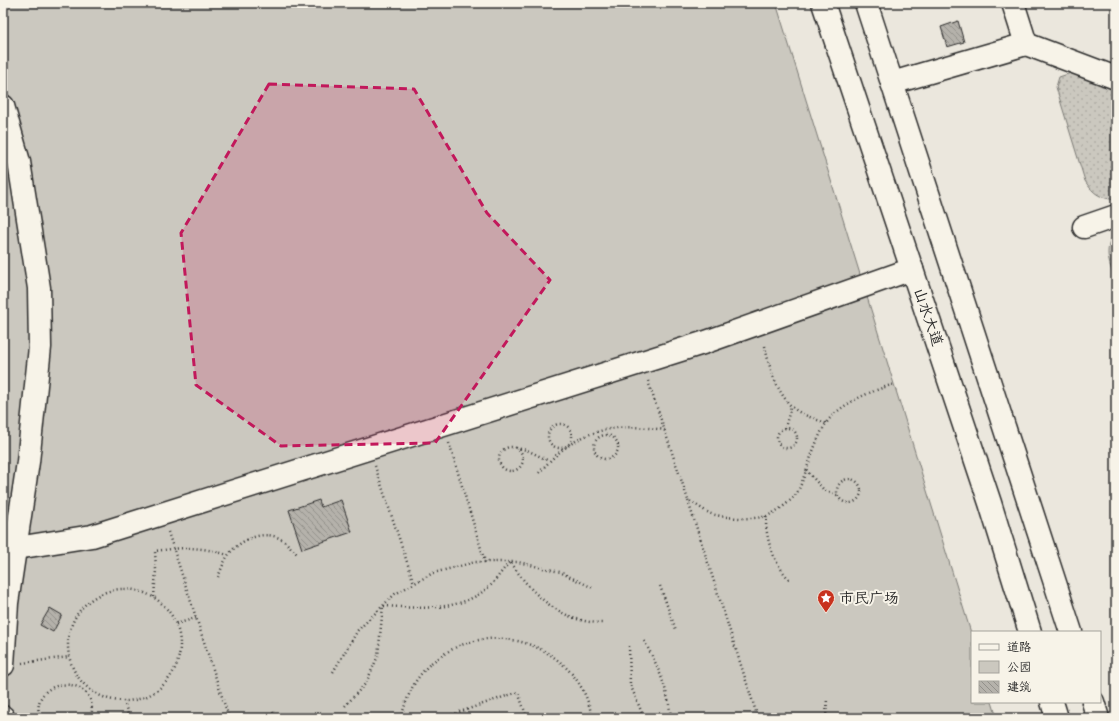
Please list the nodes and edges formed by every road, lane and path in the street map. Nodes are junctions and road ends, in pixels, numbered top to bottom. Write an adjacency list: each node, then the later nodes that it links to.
1 (823, 3): 11 (street, 山水大道)
2 (866, 3): 6 (street)
3 (1013, 3): 4 (street)
4 (1026, 44): 5 (street); 6 (street)
5 (1116, 78)
6 (892, 83): 50 (street)
7 (3, 106): 33 (street)
8 (3, 139): 33 (street)
9 (1116, 216): 10 (street)
10 (1084, 227)
11 (912, 269): 13 (street); 49 (street, 山水大道)
12 (765, 346): 15 (path)
13 (642, 362): 16 (street); 19 (path)
14 (894, 384): 17 (path)
15 (791, 406): 17 (path); 18 (path)
16 (443, 424): 23 (street); 37 (path)
17 (828, 424): 26 (path)
18 (785, 428): 18 (path)
19 (665, 430): 20 (path); 29 (path)
20 (600, 431): 21 (path); 22 (path)
21 (602, 436): 21 (path)
22 (566, 447): 22 (path); 25 (path)
23 (369, 448): 30 (street); 40 (path)
24 (516, 448): 24 (path); 25 (path)
25 (549, 461): 27 (path)
26 (806, 470): 28 (path); 31 (path)
27 (539, 473)
28 (838, 496): 28 (path)
29 (688, 500): 31 (path); 73 (path)
30 (162, 514): 32 (path); 33 (street)
31 (766, 516): 39 (path)
32 (174, 549): 35 (path); 43 (path); 45 (path)
33 (7, 553): 54 (street)
34 (297, 554): 35 (path)
35 (228, 555): 38 (path)
36 (511, 562): 37 (path); 42 (path); 44 (path); 46 (path)
37 (486, 563): 40 (path)
38 (218, 577)
39 (790, 580)
40 (414, 583): 44 (path)
41 (660, 586): 48 (path)
42 (593, 588)
43 (154, 597): 47 (path); 53 (path)
44 (383, 606): 55 (path); 60 (path)
45 (196, 618): 47 (path); 65 (path)
46 (603, 623)
47 (176, 624): 57 (path)
48 (676, 630)
49 (1030, 631)
50 (1071, 631)
51 (644, 641): 72 (path)
52 (629, 646): 71 (path)
53 (69, 657): 54 (path); 57 (path)
54 (3, 665)
55 (333, 672)
56 (827, 698): 74 (path)
57 (124, 701): 64 (path)
58 (1052, 703): 75 (street)
59 (1093, 703): 76 (street)
60 (345, 706)
61 (273, 712): 66 (path)
62 (40, 718): 63 (path)
63 (91, 718)
64 (129, 718)
65 (229, 718)
66 (275, 718)
67 (401, 718): 70 (path)
68 (452, 718): 69 (path)
69 (528, 718)
70 (592, 718)
71 (644, 718)
72 (671, 718)
73 (758, 718)
74 (826, 718)
75 (1057, 718)
76 (1098, 718)

